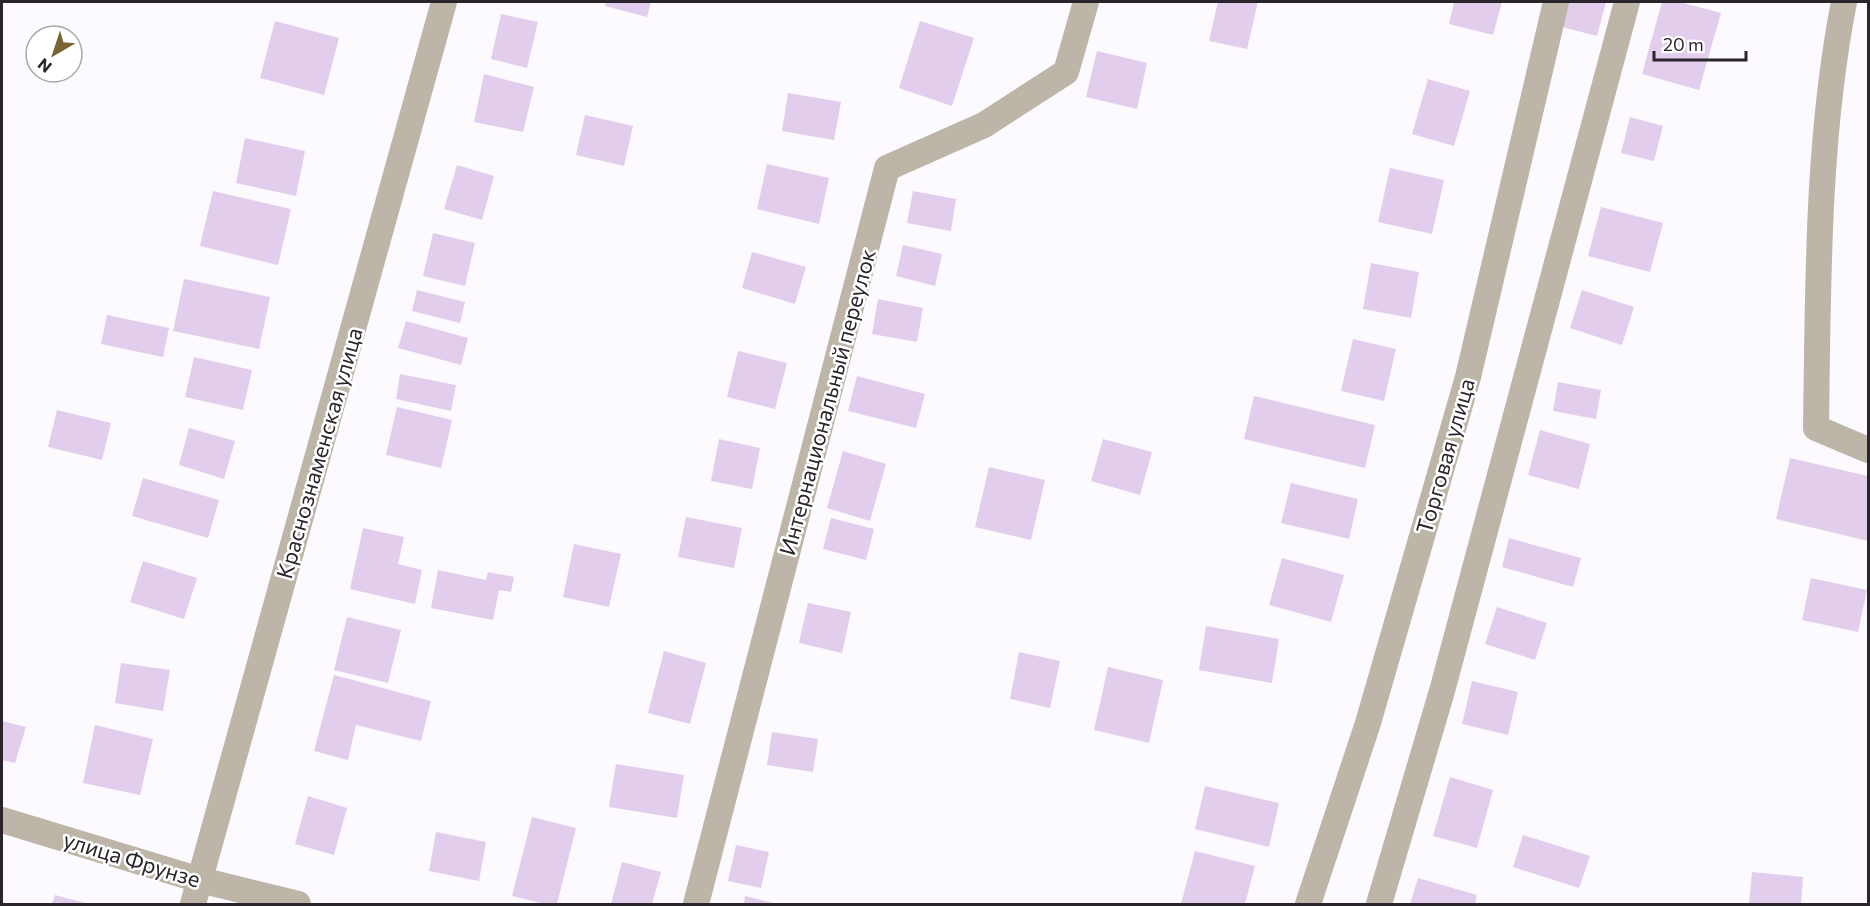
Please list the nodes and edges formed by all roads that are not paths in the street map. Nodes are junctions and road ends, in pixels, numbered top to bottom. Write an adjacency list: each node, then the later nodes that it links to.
1 (444, 2): 8 (street, Краснознаменская улица)
2 (1086, 2): 10 (street, Интернациональный переулок)
3 (1556, 2): 11 (street, Торговая улица)
4 (1627, 2): 12 (street)
5 (1844, 2): 6 (street)
6 (1869, 450)
7 (2, 820): 8 (street, улица Фрунзе)
8 (196, 892): 9 (street, улица Фрунзе)
9 (298, 904)
10 (696, 904)
11 (1308, 904)
12 (1379, 904)

